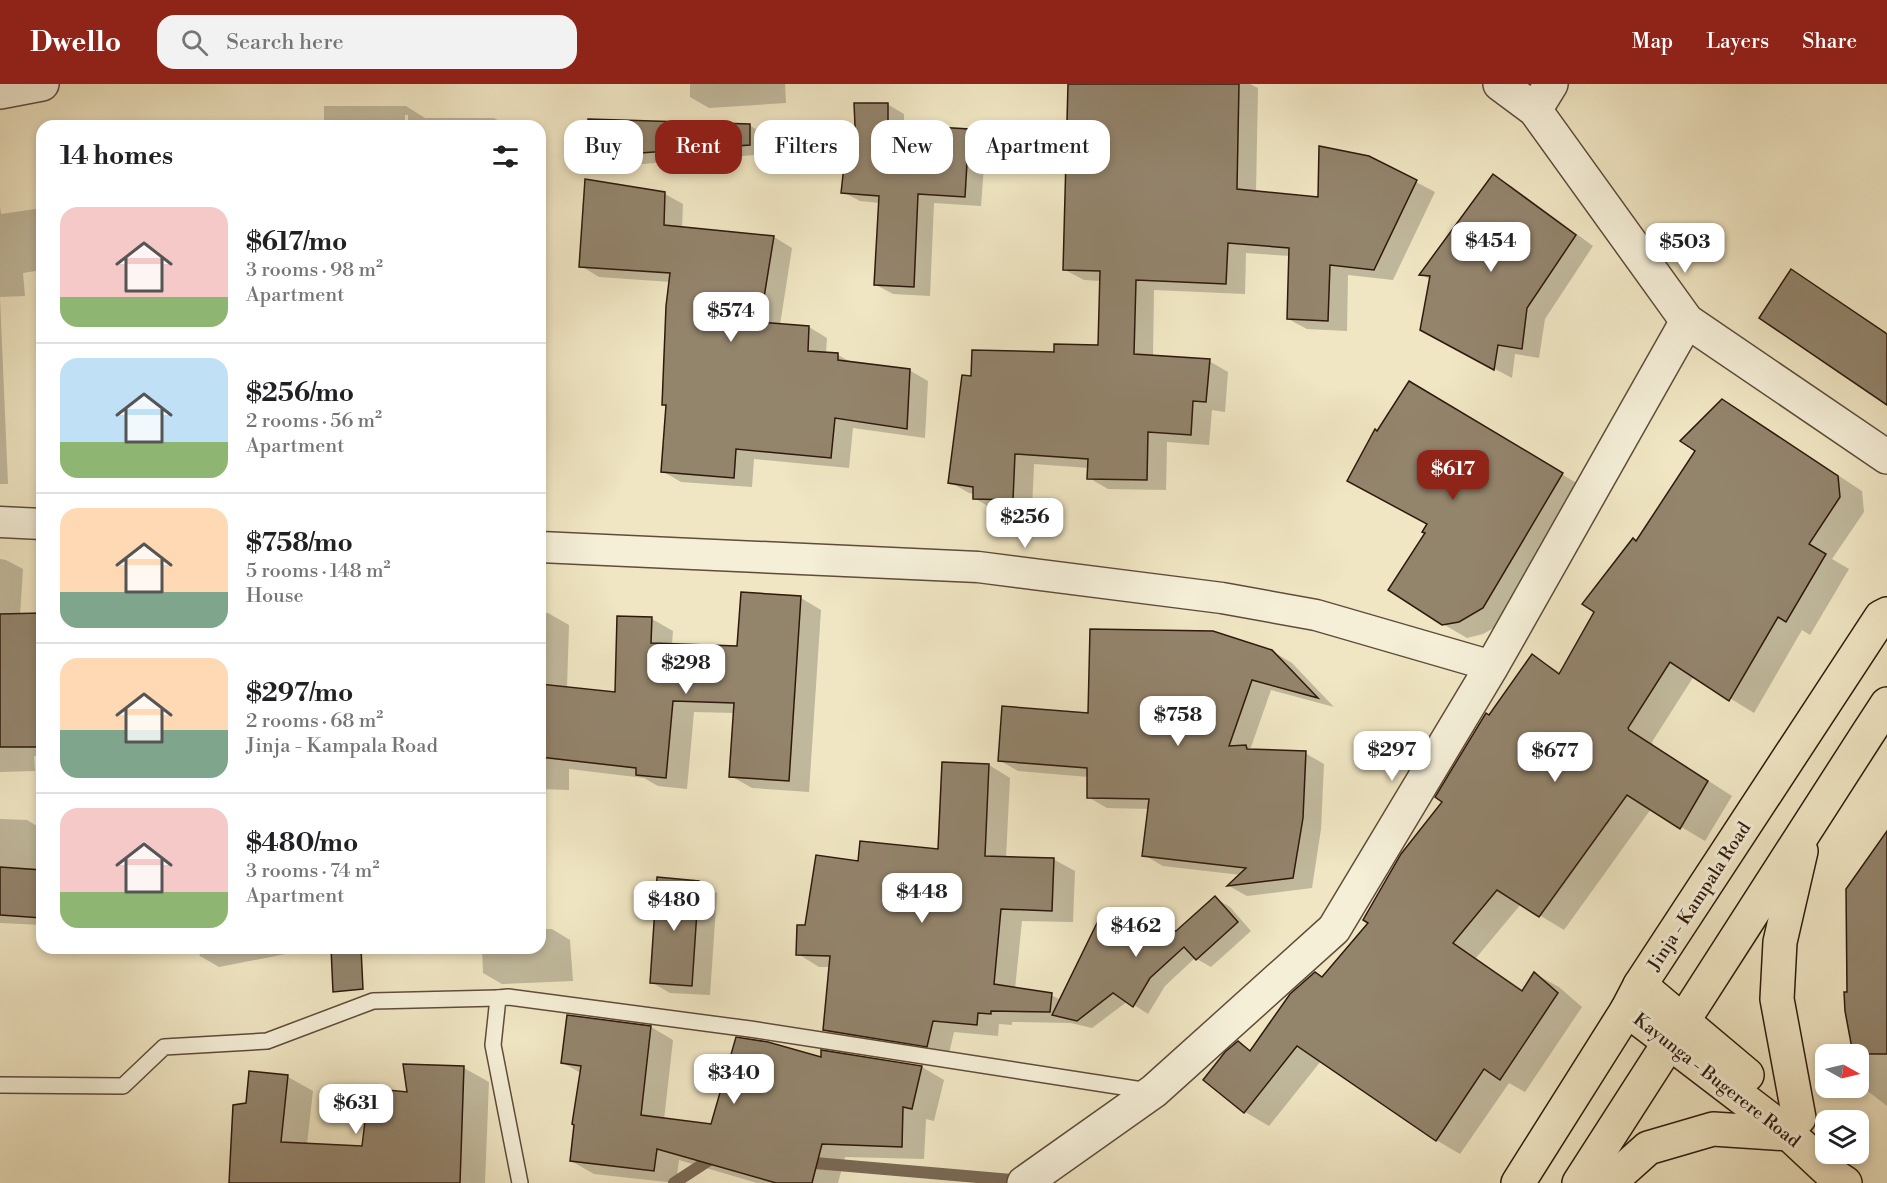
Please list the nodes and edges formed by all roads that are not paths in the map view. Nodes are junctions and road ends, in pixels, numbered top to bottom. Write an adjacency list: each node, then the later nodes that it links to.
1 (42, 84): 3 (street)
2 (1500, 84): 4 (street)
3 (0, 92)
4 (1543, 97): 5 (street)
5 (1687, 321): 6 (street); 11 (street)
6 (1887, 457)
7 (0, 522): 8 (street)
8 (36, 524)
9 (546, 547): 11 (street)
10 (1887, 614): 14 (main road, Jinja - Kampala Road)
11 (1492, 666): 18 (street)
12 (1887, 704): 13 (main road)
13 (1807, 826): 16 (main road); 19 (main road)
14 (1634, 997): 16 (main road, Kayunga - Bugerere Road); 23 (main road, Jinja - Kampala Road)
15 (498, 998): 17 (lane); 18 (lane); 21 (lane)
16 (1677, 1032): 19 (main road, Kayunga - Bugerere Road); 24 (main road)
17 (0, 1085)
18 (1154, 1092): 22 (street)
19 (1794, 1126): 20 (main road, Kayunga - Bugerere Road); 25 (main road)
20 (1839, 1179)
21 (520, 1183)
22 (1024, 1183)
23 (1518, 1183)
24 (1579, 1183)
25 (1609, 1183)

